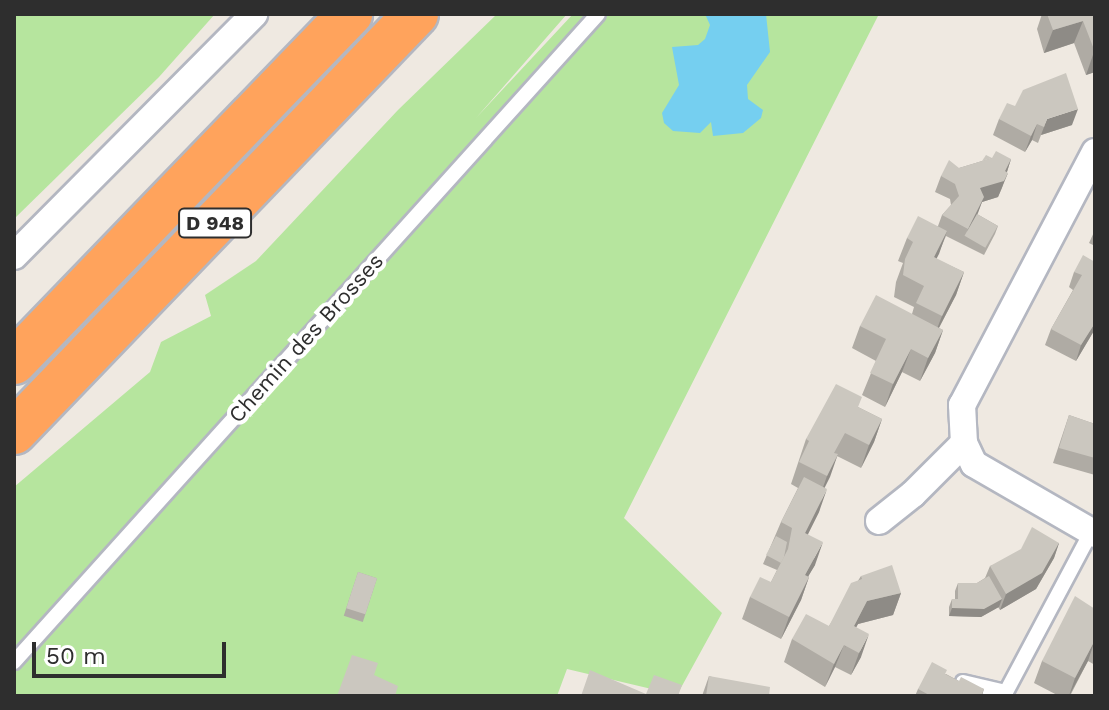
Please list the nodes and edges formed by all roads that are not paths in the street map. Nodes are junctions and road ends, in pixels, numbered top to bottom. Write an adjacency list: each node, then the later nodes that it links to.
1 (254, 14): 6 (street)
2 (350, 14): 7 (highway, D 948)
3 (416, 14): 8 (highway, D 948)
4 (598, 14): 12 (lane, Chemin des Brosses)
5 (1095, 152): 9 (street)
6 (14, 256)
7 (14, 362)
8 (14, 432)
9 (964, 443): 10 (street); 11 (street)
10 (879, 521)
11 (1093, 533): 13 (lane)
12 (14, 662)
13 (963, 682)

